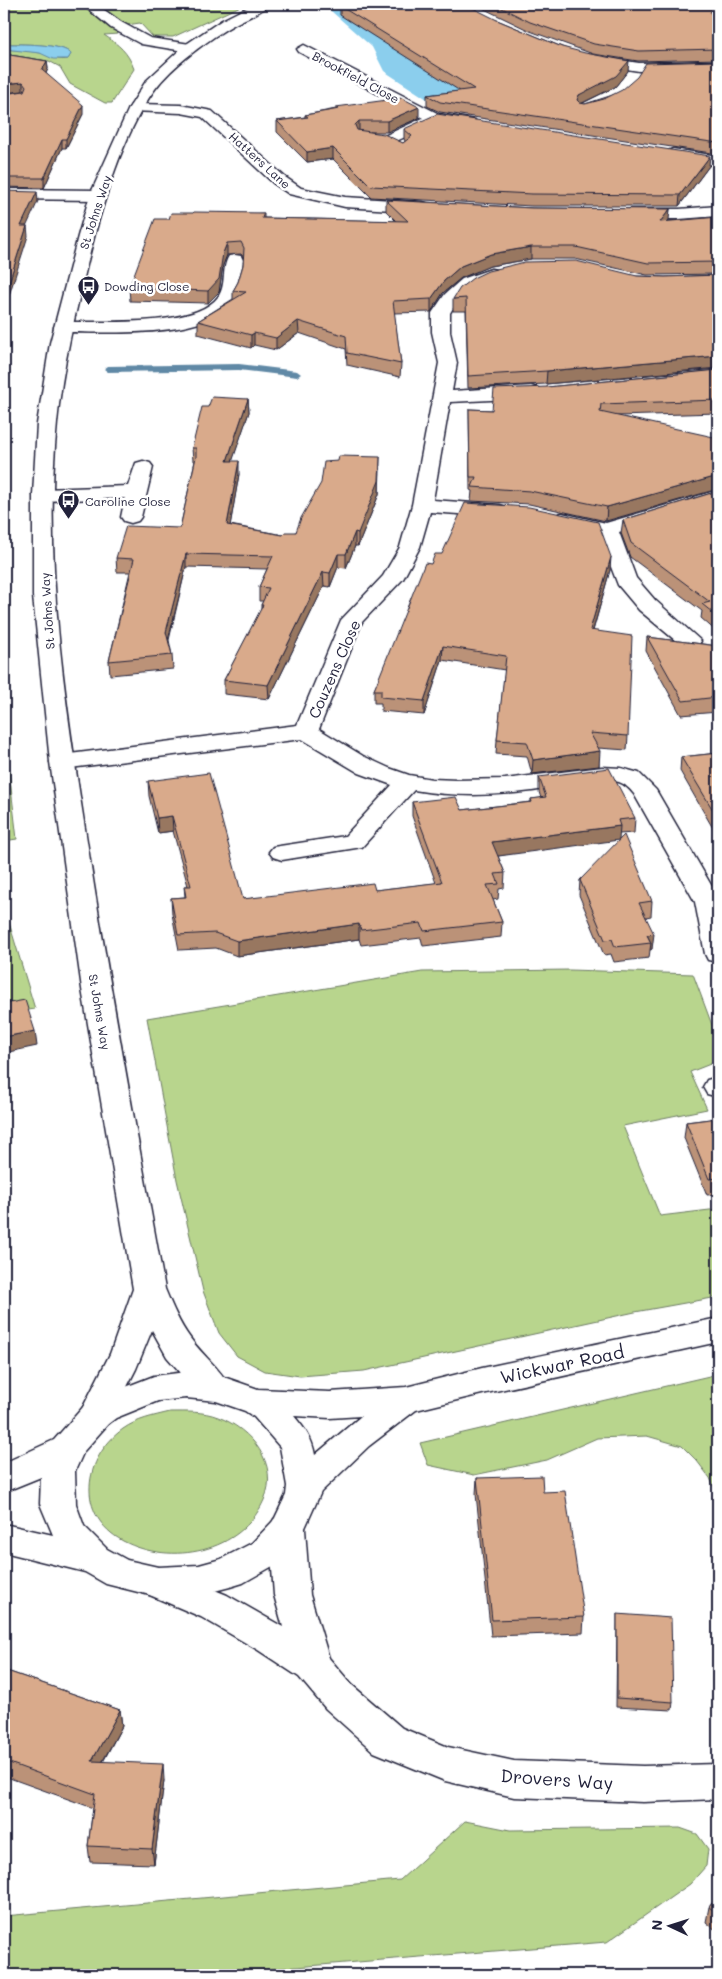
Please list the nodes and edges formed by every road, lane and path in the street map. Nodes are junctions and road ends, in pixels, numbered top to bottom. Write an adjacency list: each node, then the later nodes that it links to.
1 (88, 4): 3 (street)
2 (264, 4): 3 (street, St Johns Way)
3 (190, 48): 9 (street, St Johns Way)
4 (304, 49): 10 (street, Brookfield Close)
5 (582, 58): 7 (street)
6 (718, 65): 7 (street)
7 (639, 67): 8 (street)
8 (632, 80)
9 (136, 108): 16 (street, St Johns Way); 17 (street, Hatters Lane)
10 (436, 118): 11 (street, Brookfield Close); 12 (street)
11 (484, 126)
12 (372, 137)
13 (658, 152): 14 (street)
14 (718, 161)
15 (4, 194): 16 (street)
16 (98, 195): 22 (street, St Johns Way)
17 (443, 208)
18 (718, 210): 19 (street)
19 (620, 214)
20 (235, 260): 22 (street)
21 (505, 270): 24 (street, Couzens Close)
22 (63, 327): 27 (street, St Johns Way)
23 (546, 392): 24 (street)
24 (442, 396): 29 (street, Couzens Close)
25 (143, 466): 26 (street)
26 (137, 492): 27 (street); 30 (street)
27 (43, 495): 34 (street, St Johns Way)
28 (718, 496): 31 (street)
29 (422, 505): 31 (street); 33 (street, Couzens Close)
30 (131, 518)
31 (607, 529): 32 (street)
32 (690, 641)
33 (306, 731): 34 (street, Couzens Close); 35 (street, Couzens Close)
34 (62, 762): 39 (street, St Johns Way)
35 (408, 782): 36 (street); 37 (street, Couzens Close)
36 (282, 852)
37 (713, 902): 38 (street, Couzens Close)
38 (718, 954)
39 (149, 1289): 41 (street, St Johns Way); 44 (street, St Johns Way)
40 (718, 1330): 42 (street, Wickwar Road)
41 (213, 1387): 43 (street, Wickwar Road); 44 (street, Wickwar Road)
42 (406, 1400): 43 (street, Wickwar Road); 47 (street, Wickwar Road)
43 (257, 1402): 47 (street, Wickwar Road)
44 (96, 1416): 45 (street, Wickwar Road)
45 (68, 1449): 46 (street, Wickwar Road); 50 (street, Wickwar Road)
46 (4, 1478)
47 (304, 1486): 48 (street, Wickwar Road)
48 (287, 1529): 51 (street, Wickwar Road); 52 (street, Drovers Way)
49 (4, 1538): 50 (street, Wickwar Road)
50 (94, 1559): 51 (street, Wickwar Road)
51 (158, 1582): 52 (street, Drovers Way)
52 (312, 1666): 53 (street, Drovers Way)
53 (718, 1782)

